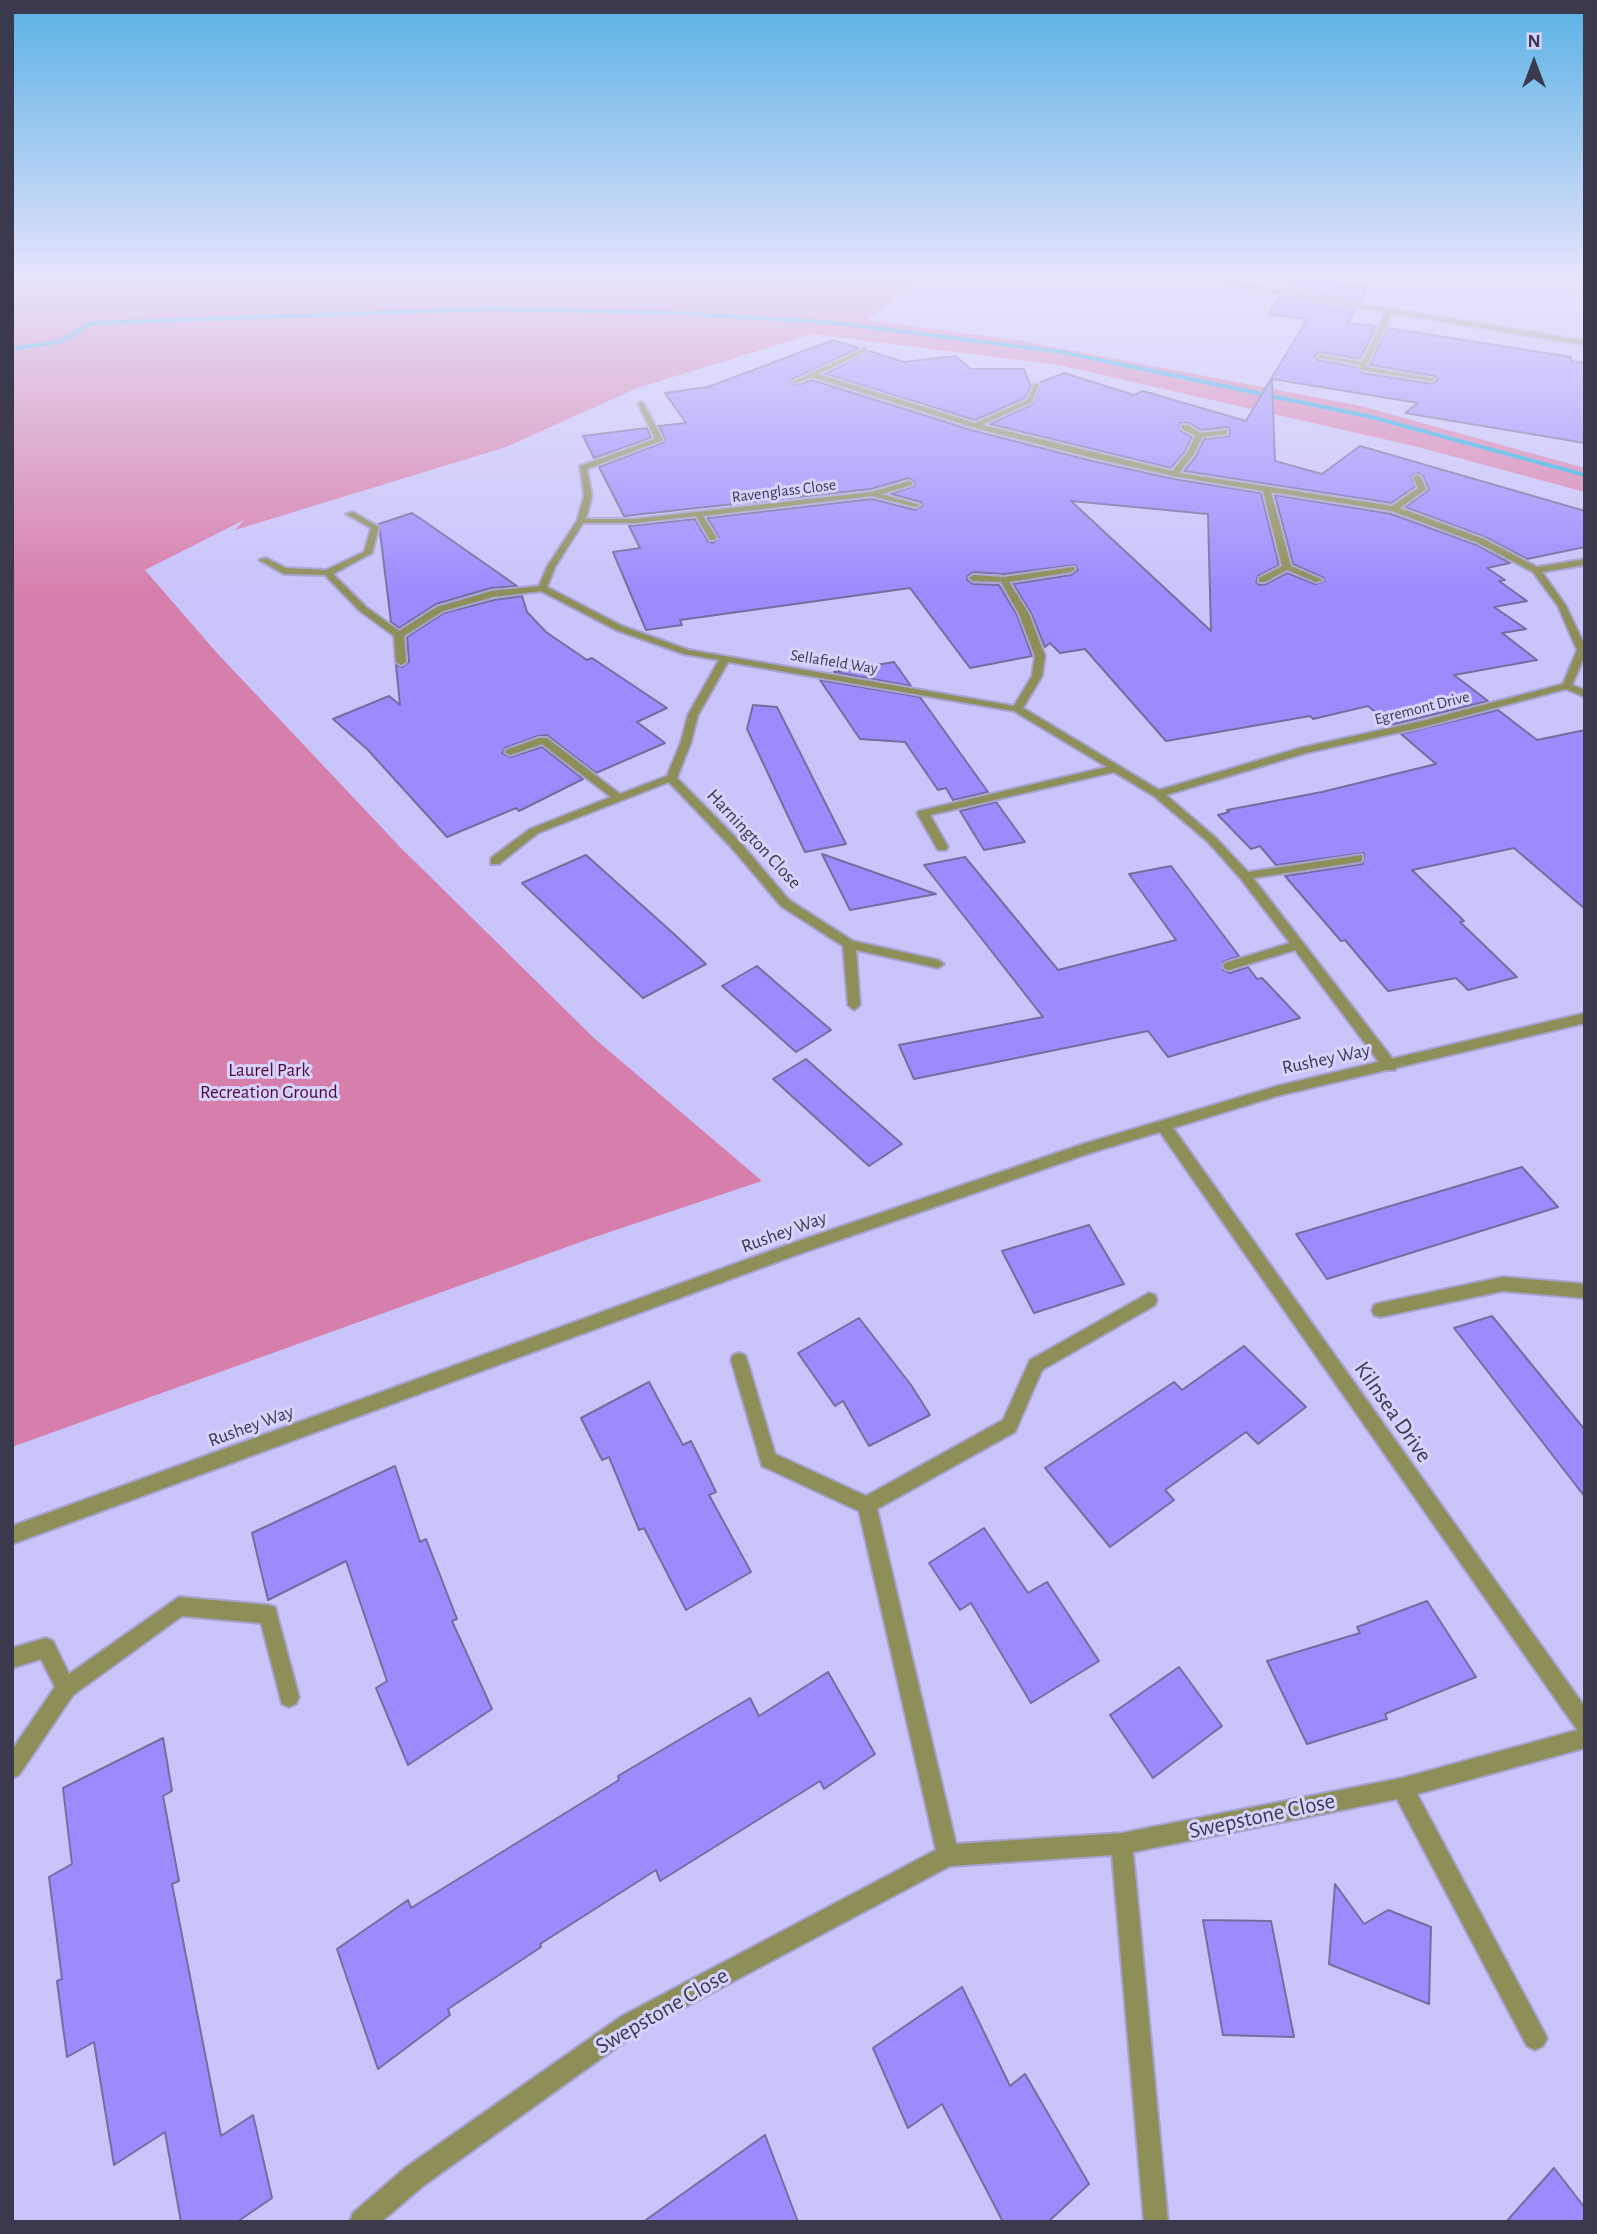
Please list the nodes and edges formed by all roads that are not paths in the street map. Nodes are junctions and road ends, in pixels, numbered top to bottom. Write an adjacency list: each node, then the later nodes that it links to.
1 (841, 383): 4 (street)
2 (1037, 385): 4 (street)
3 (641, 404): 17 (street)
4 (975, 425): 8 (street)
5 (1185, 427): 7 (street)
6 (1224, 432): 7 (street)
7 (1199, 435): 8 (street)
8 (1174, 474): 11 (street)
9 (1417, 477): 14 (street)
10 (909, 483): 12 (street, Ravenglass Close)
11 (1267, 490): 14 (street); 21 (street)
12 (872, 494): 13 (street, Ravenglass Close); 16 (street, Ravenglass Close)
13 (916, 505)
14 (1394, 509): 23 (street)
15 (349, 514): 24 (street)
16 (699, 515): 17 (street, Ravenglass Close); 18 (street)
17 (581, 521): 29 (street)
18 (713, 538)
19 (263, 560): 24 (street)
20 (1585, 562): 23 (street)
21 (1287, 567): 27 (street); 28 (street)
22 (1071, 569): 26 (street)
23 (1536, 570): 33 (street)
24 (327, 573): 30 (street)
25 (973, 578): 26 (street)
26 (1004, 580): 35 (street)
27 (1262, 580)
28 (1319, 580)
29 (542, 588): 30 (street); 31 (street, Sellafield Way)
30 (399, 635): 32 (street)
31 (724, 660): 35 (street, Sellafield Way); 38 (street)
32 (401, 662)
33 (1567, 686): 34 (street); 39 (street, Egremont Drive)
34 (1585, 694)
35 (1017, 709): 37 (street, Sellafield Way)
36 (510, 752): 40 (street)
37 (1118, 768): 39 (street, Sellafield Way); 41 (street)
38 (671, 778): 40 (street); 45 (street, Harnington Close)
39 (1158, 794): 44 (street, Sellafield Way)
40 (619, 798): 43 (street)
41 (942, 846)
42 (1358, 858): 44 (street)
43 (495, 861)
44 (1245, 876): 46 (street, Sellafield Way)
45 (849, 944): 47 (street, Harnington Close); 49 (street)
46 (1297, 945): 48 (street); 51 (street, Sellafield Way)
47 (938, 964)
48 (1229, 966)
49 (854, 1005)
50 (1585, 1018): 51 (street, Rushey Way)
51 (1390, 1066): 52 (street, Rushey Way)
52 (1164, 1126): 58 (street, Rushey Way); 62 (street, Kilnsea Drive)
53 (1585, 1291): 55 (street)
54 (1149, 1300): 57 (street)
55 (1380, 1310)
56 (739, 1360): 57 (street)
57 (867, 1506): 67 (street)
58 (12, 1535)
59 (12, 1658): 60 (street)
60 (66, 1688): 61 (street); 64 (street)
61 (289, 1697)
62 (1585, 1724)
63 (1585, 1738): 65 (street, Swepstone Close)
64 (12, 1768)
65 (1402, 1788): 66 (street, Swepstone Close); 68 (street)
66 (1122, 1844): 67 (street, Swepstone Close); 70 (street)
67 (948, 1855): 69 (street, Swepstone Close)
68 (1535, 2038)
69 (362, 2222)
70 (1156, 2222)

